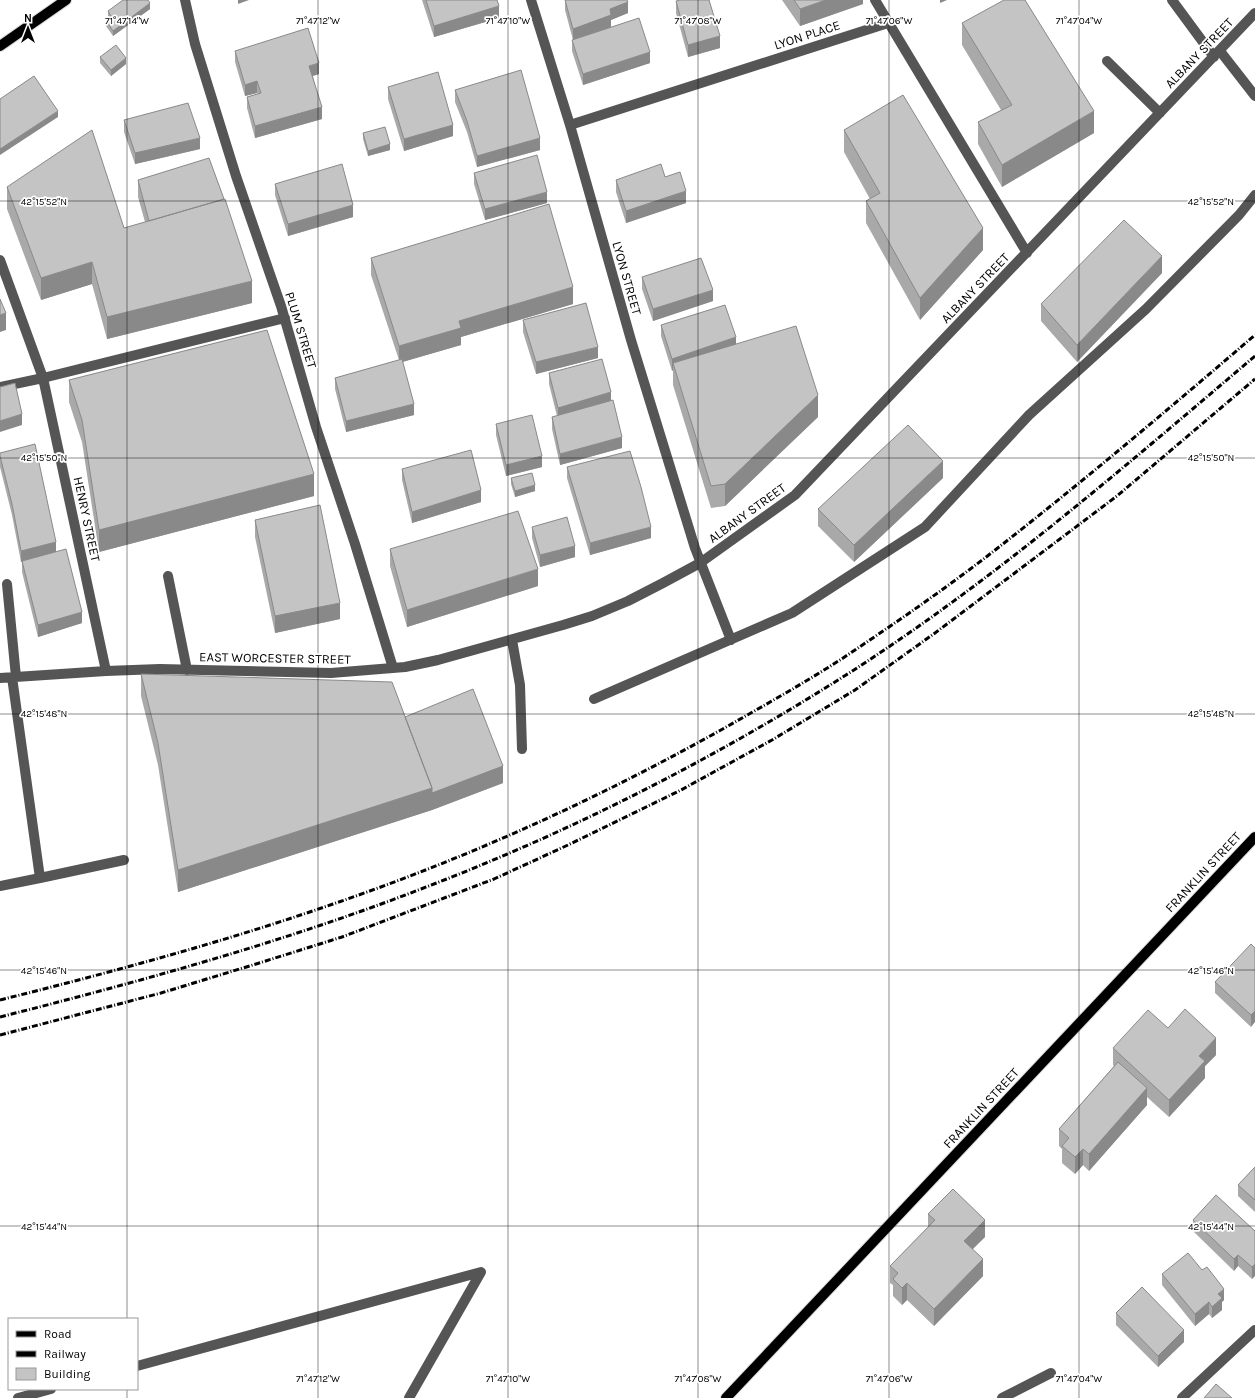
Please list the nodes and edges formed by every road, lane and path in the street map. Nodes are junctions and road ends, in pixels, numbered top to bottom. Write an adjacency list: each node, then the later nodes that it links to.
1 (66, 0): 8 (main road)
2 (185, 0): 17 (street, PLUM STREET)
3 (531, 0): 13 (street, LYON STREET)
4 (875, 0): 7 (street)
5 (1172, 0): 9 (street)
6 (1255, 14): 9 (street, ALBANY STREET)
7 (888, 23): 13 (street, LYON PLACE); 15 (street)
8 (0, 46)
9 (1217, 54): 11 (street); 12 (street, ALBANY STREET)
10 (1107, 61): 12 (street)
11 (1255, 96)
12 (1160, 113): 15 (street, ALBANY STREET)
13 (570, 125): 20 (street, LYON STREET)
14 (1255, 195): 24 (street)
15 (1027, 253): 20 (street, ALBANY STREET)
16 (0, 260): 18 (street, HENRY STREET)
17 (285, 318): 18 (street); 25 (street, PLUM STREET)
18 (42, 378): 19 (street); 27 (street, HENRY STREET)
19 (0, 387)
20 (700, 563): 23 (street, EAST WORCESTER STREET); 24 (street, LYON STREET)
21 (168, 576): 26 (street)
22 (7, 584): 28 (street)
23 (512, 640): 25 (street, EAST WORCESTER STREET); 31 (street)
24 (731, 640): 30 (street)
25 (393, 668): 26 (street, EAST WORCESTER STREET)
26 (187, 670): 27 (street, EAST WORCESTER STREET)
27 (106, 671): 28 (street, EAST WORCESTER STREET)
28 (14, 677): 29 (street, EAST WORCESTER STREET); 34 (street)
29 (0, 678)
30 (594, 699)
31 (522, 749)
32 (1255, 837): 42 (main road, FRANKLIN STREET)
33 (124, 860): 34 (street)
34 (40, 878): 35 (street)
35 (0, 886)
36 (1255, 1330): 44 (street)
37 (138, 1366): 41 (street)
38 (1051, 1374): 43 (street)
39 (47, 1390): 40 (street)
40 (18, 1398)
41 (410, 1398)
42 (726, 1398)
43 (1002, 1398)
44 (1182, 1398)

